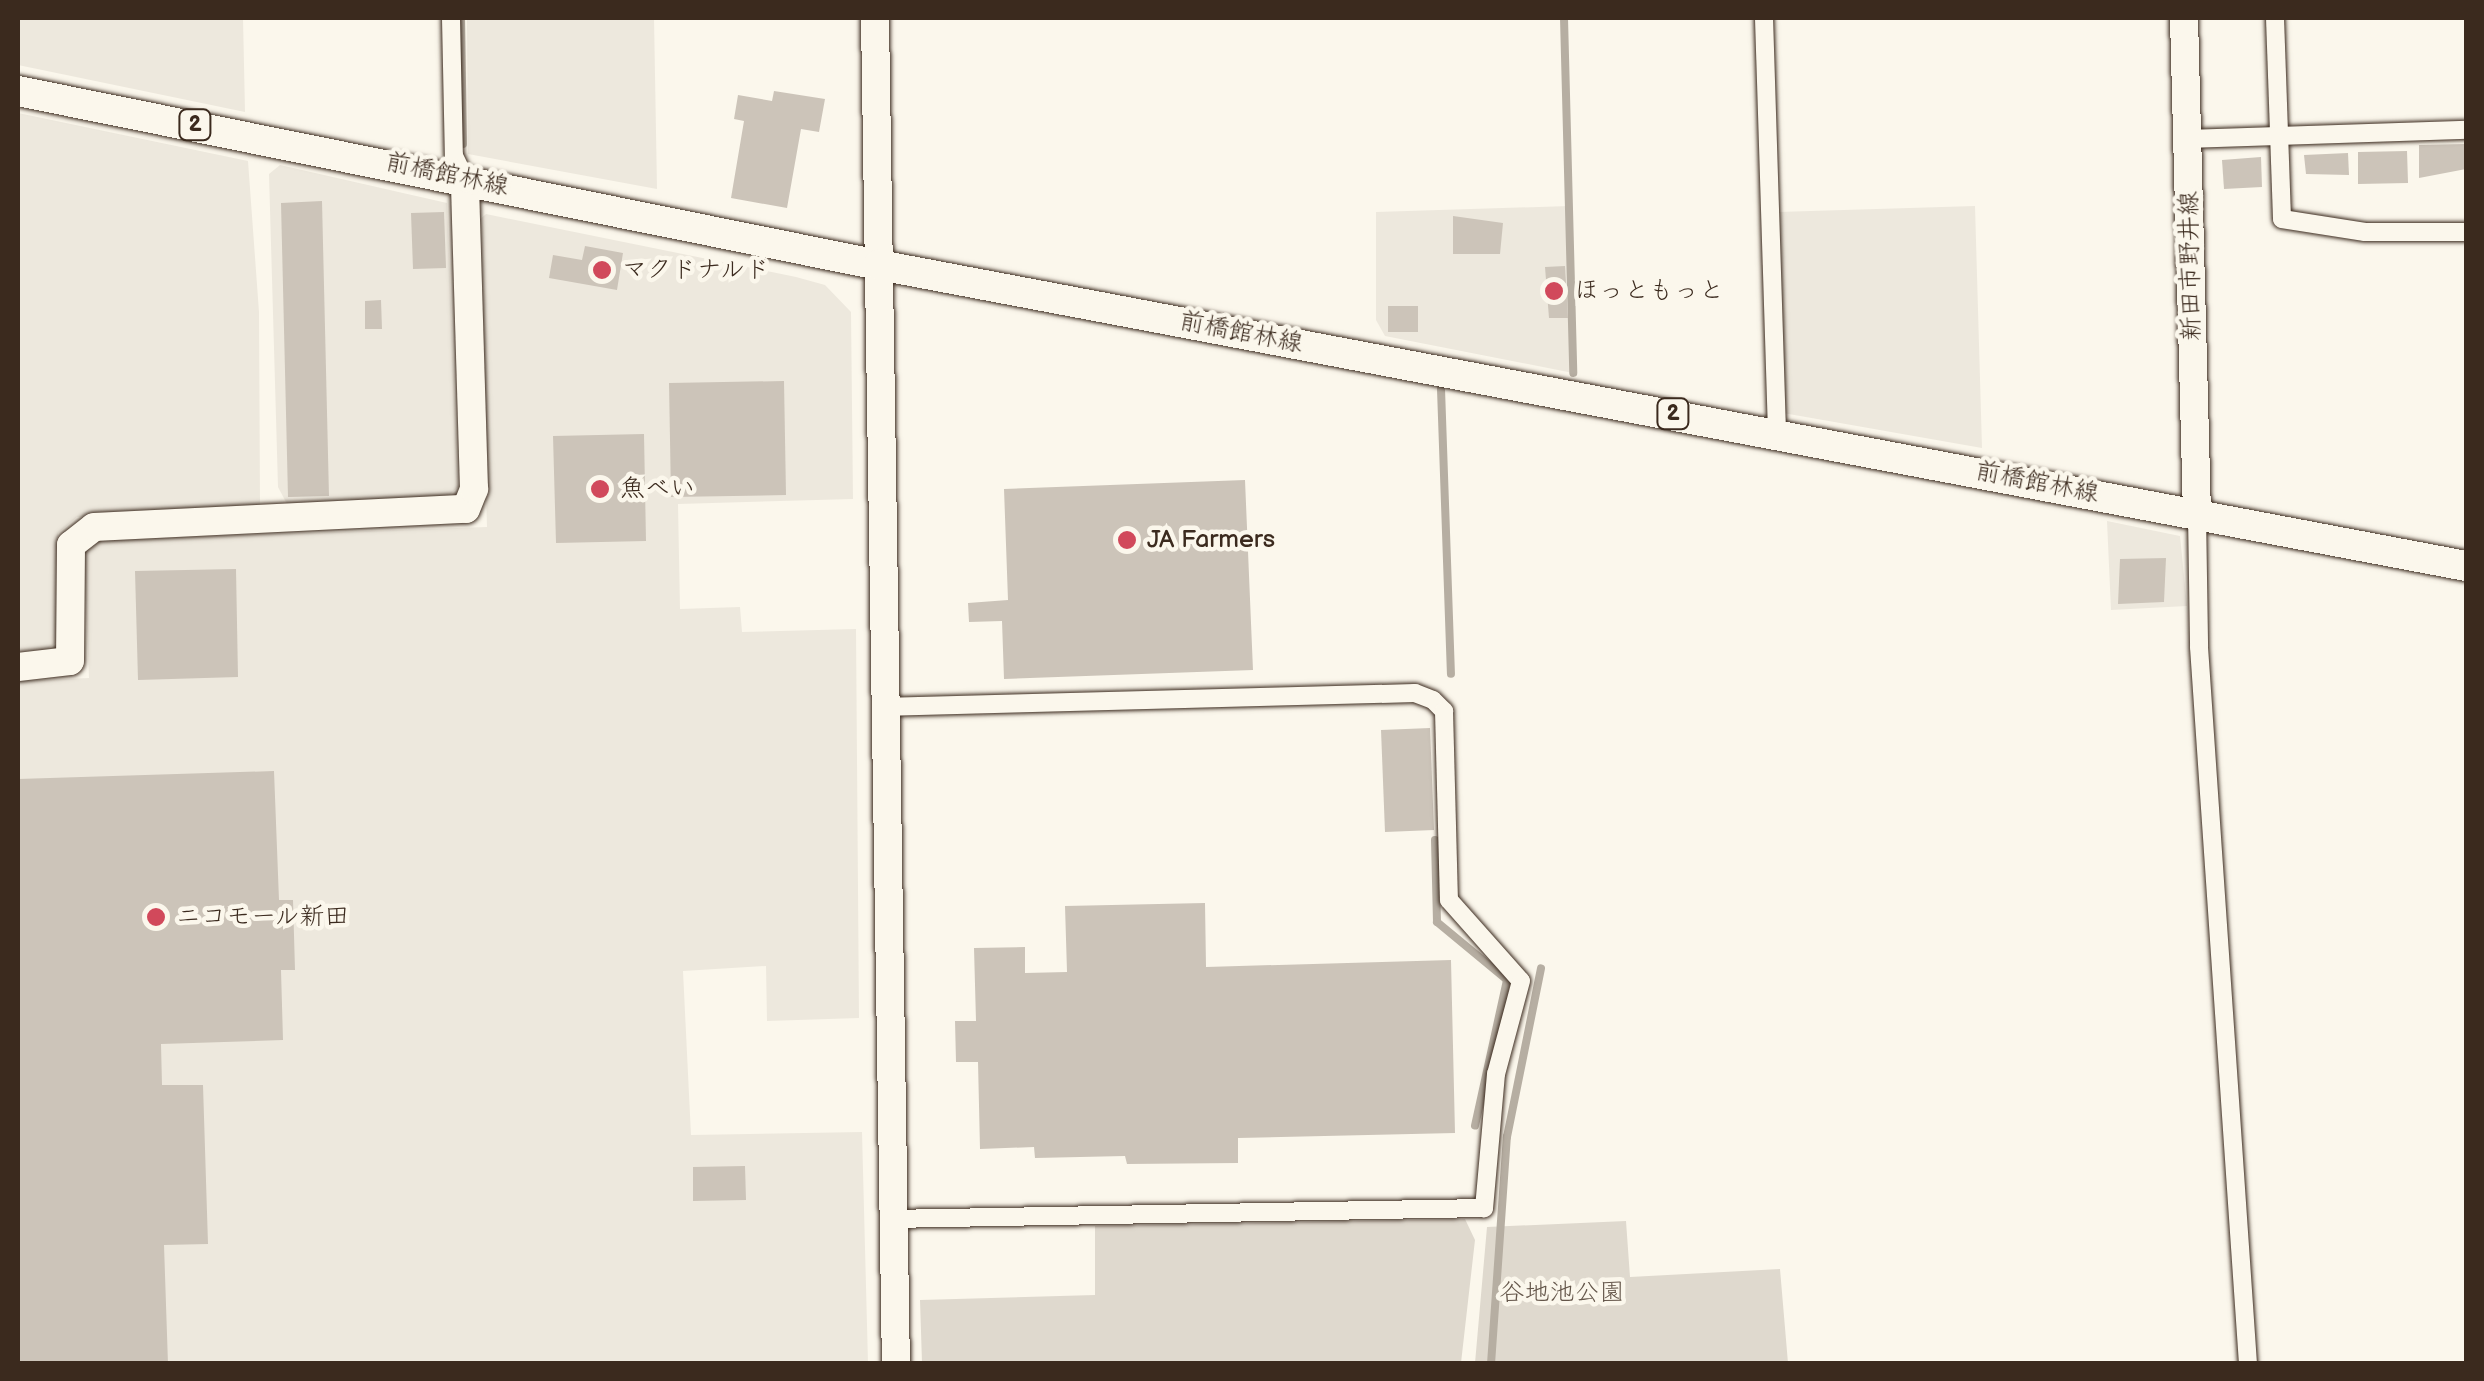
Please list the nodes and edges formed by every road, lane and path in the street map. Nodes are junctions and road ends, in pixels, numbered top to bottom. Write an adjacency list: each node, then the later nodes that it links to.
1 (451, 18): 10 (street)
2 (875, 18): 12 (street)
3 (1764, 18): 13 (street)
4 (2184, 18): 9 (street, 新田市野井線)
5 (2275, 18): 8 (street)
6 (18, 91): 10 (main road, 前橋館林線 / 2)
7 (2466, 130): 8 (street)
8 (2279, 136): 9 (street); 11 (street)
9 (2188, 138): 14 (street, 新田市野井線)
10 (465, 179): 12 (main road, 前橋館林線 / 2); 16 (street)
11 (2466, 232)
12 (879, 265): 13 (main road, 前橋館林線 / 2); 17 (street)
13 (1776, 433): 14 (main road, 前橋館林線 / 2)
14 (2197, 514): 15 (main road, 前橋館林線 / 2); 20 (street)
15 (2466, 566)
16 (18, 667)
17 (881, 707): 18 (street); 18 (street)
18 (891, 1219): 19 (street)
19 (896, 1364)
20 (2248, 1364)

